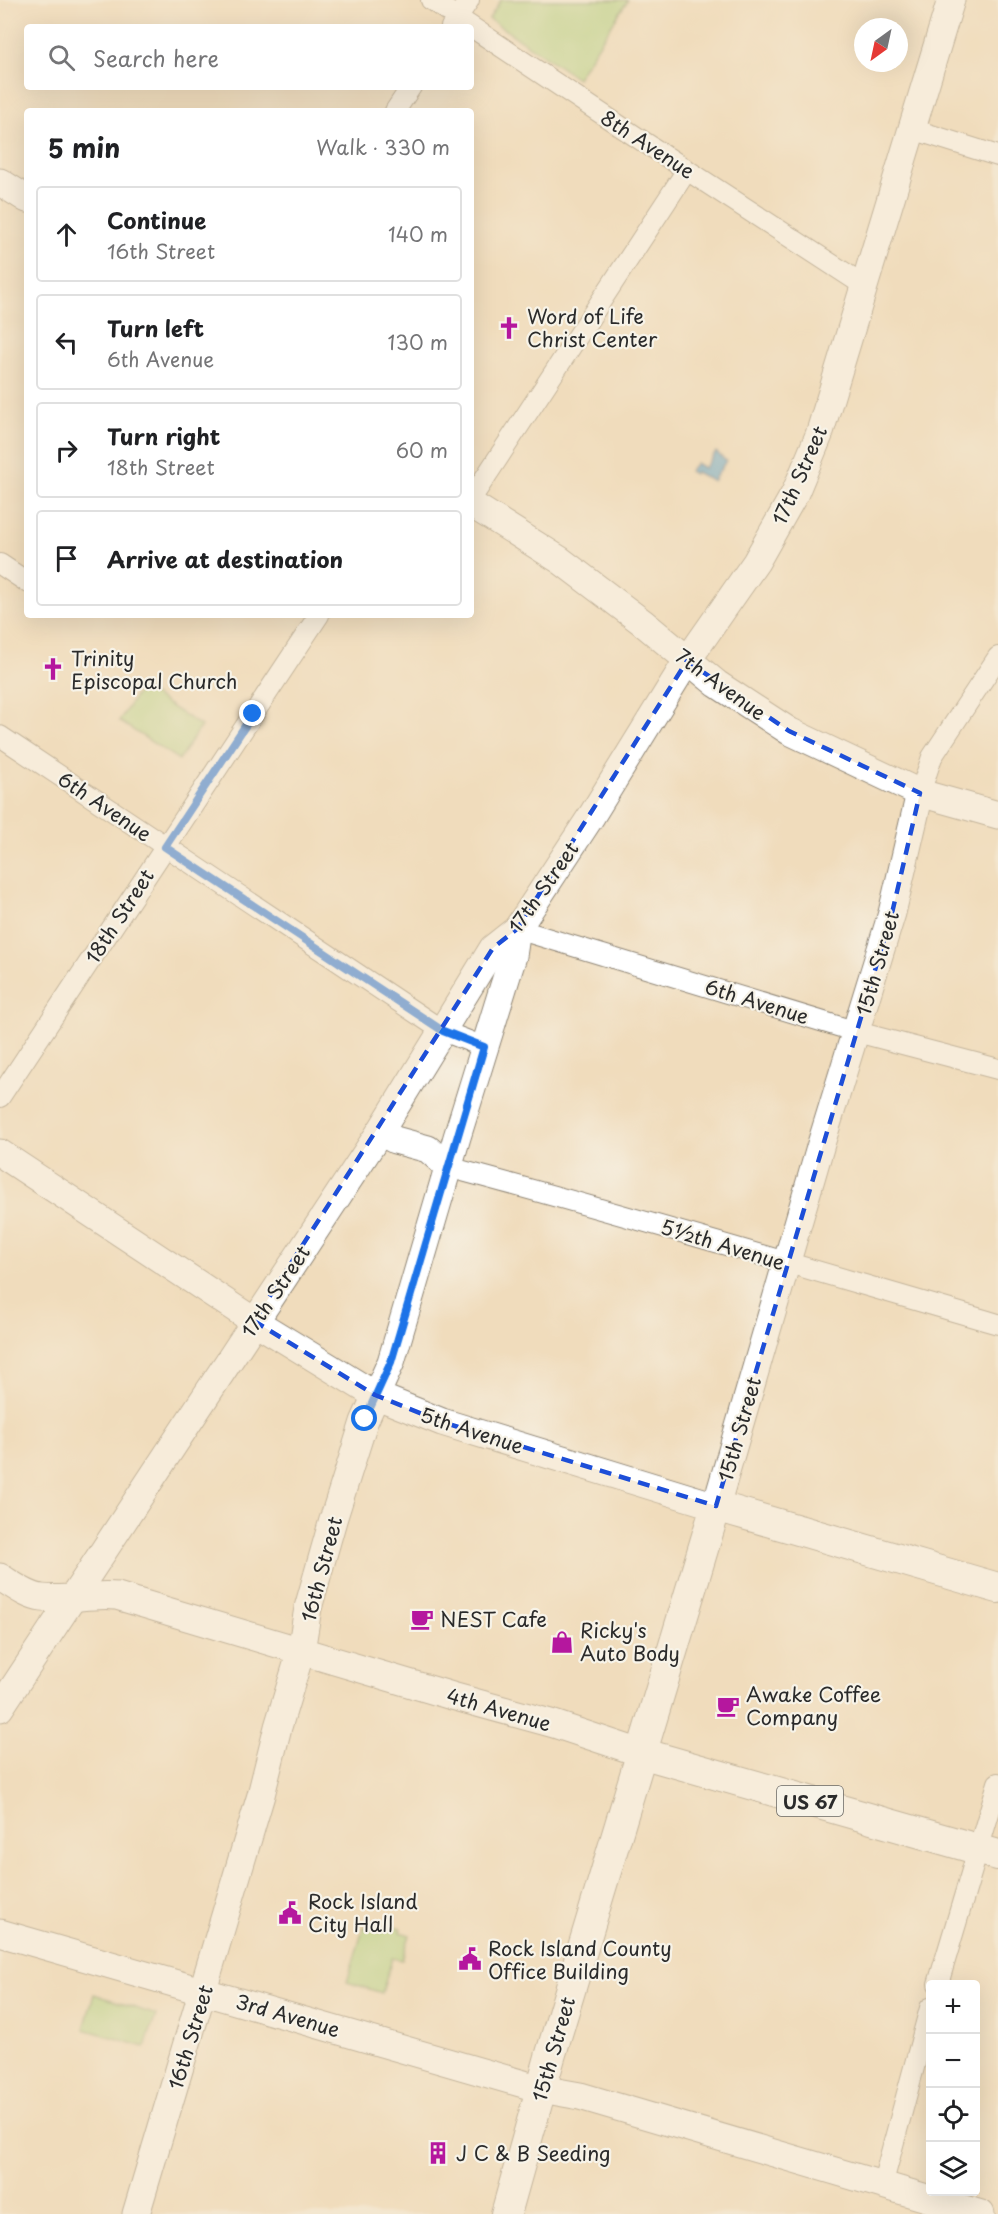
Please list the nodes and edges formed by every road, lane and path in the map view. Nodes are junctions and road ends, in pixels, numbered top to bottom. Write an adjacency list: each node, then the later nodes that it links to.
1 (431, 0): 4 (street, 8th Avenue)
2 (469, 0): 4 (street)
3 (951, 0): 8 (street, 17th Street)
4 (454, 22)
5 (474, 35): 10 (street, 8th Avenue)
6 (409, 90): 7 (street)
7 (397, 108)
8 (912, 129): 9 (street); 13 (street, 17th Street)
9 (998, 156)
10 (687, 170): 13 (street, 8th Avenue); 14 (street)
11 (0, 182): 12 (street)
12 (24, 197)
13 (865, 286): 20 (street, 17th Street)
14 (474, 494)
15 (474, 506): 20 (street, 7th Avenue)
16 (0, 564): 17 (street)
17 (24, 580)
18 (317, 618): 24 (street, 18th Street)
19 (998, 657): 22 (street, 15th Street)
20 (687, 661): 22 (street, 7th Avenue); 25 (street, 17th Street)
21 (0, 736): 24 (street, 6th Avenue)
22 (920, 793): 23 (street, 7th Avenue); 27 (street, 15th Street)
23 (998, 815)
24 (165, 847): 26 (street, 6th Avenue); 30 (street, 18th Street)
25 (517, 929): 26 (street, 17th Street); 27 (street, 6th Avenue); 28 (street, 16th Street)
26 (443, 1031): 28 (street, 6th Avenue); 31 (street, 17th Street)
27 (857, 1032): 29 (street, 6th Avenue); 34 (street, 15th Street)
28 (484, 1047): 33 (street, 16th Street)
29 (998, 1070)
30 (0, 1097)
31 (380, 1132): 33 (street); 35 (street, 17th Street)
32 (0, 1153): 35 (street, 5th Avenue)
33 (448, 1167): 34 (street, 5½th Avenue); 37 (street, 16th Street)
34 (786, 1263): 36 (street, 5½th Avenue); 38 (street, 15th Street)
35 (254, 1321): 37 (street, 5th Avenue); 41 (street, 17th Street)
36 (998, 1324)
37 (375, 1395): 38 (street, 5th Avenue); 42 (street, 16th Street)
38 (716, 1506): 40 (main road, 5th Avenue); 44 (main road, 15th Street)
39 (0, 1577): 41 (street, 4th Avenue)
40 (998, 1588)
41 (72, 1597): 42 (street, 4th Avenue); 43 (street, 17th Street)
42 (301, 1651): 44 (street, 4th Avenue); 49 (street, 16th Street)
43 (0, 1708)
44 (641, 1753): 46 (main road, 4th Avenue / US 67); 51 (main road, 15th Street)
45 (998, 1783): 46 (street)
46 (988, 1852): 48 (street)
47 (0, 1933): 49 (street, 3rd Avenue)
48 (940, 1980)
49 (204, 1991): 51 (street, 3rd Avenue); 53 (street, 16th Street)
50 (926, 2023): 52 (street)
51 (541, 2089): 52 (street, 3rd Avenue); 54 (main road, 15th Street)
52 (882, 2186): 55 (street, 3rd Avenue)
53 (136, 2214)
54 (506, 2214)
55 (981, 2214)

